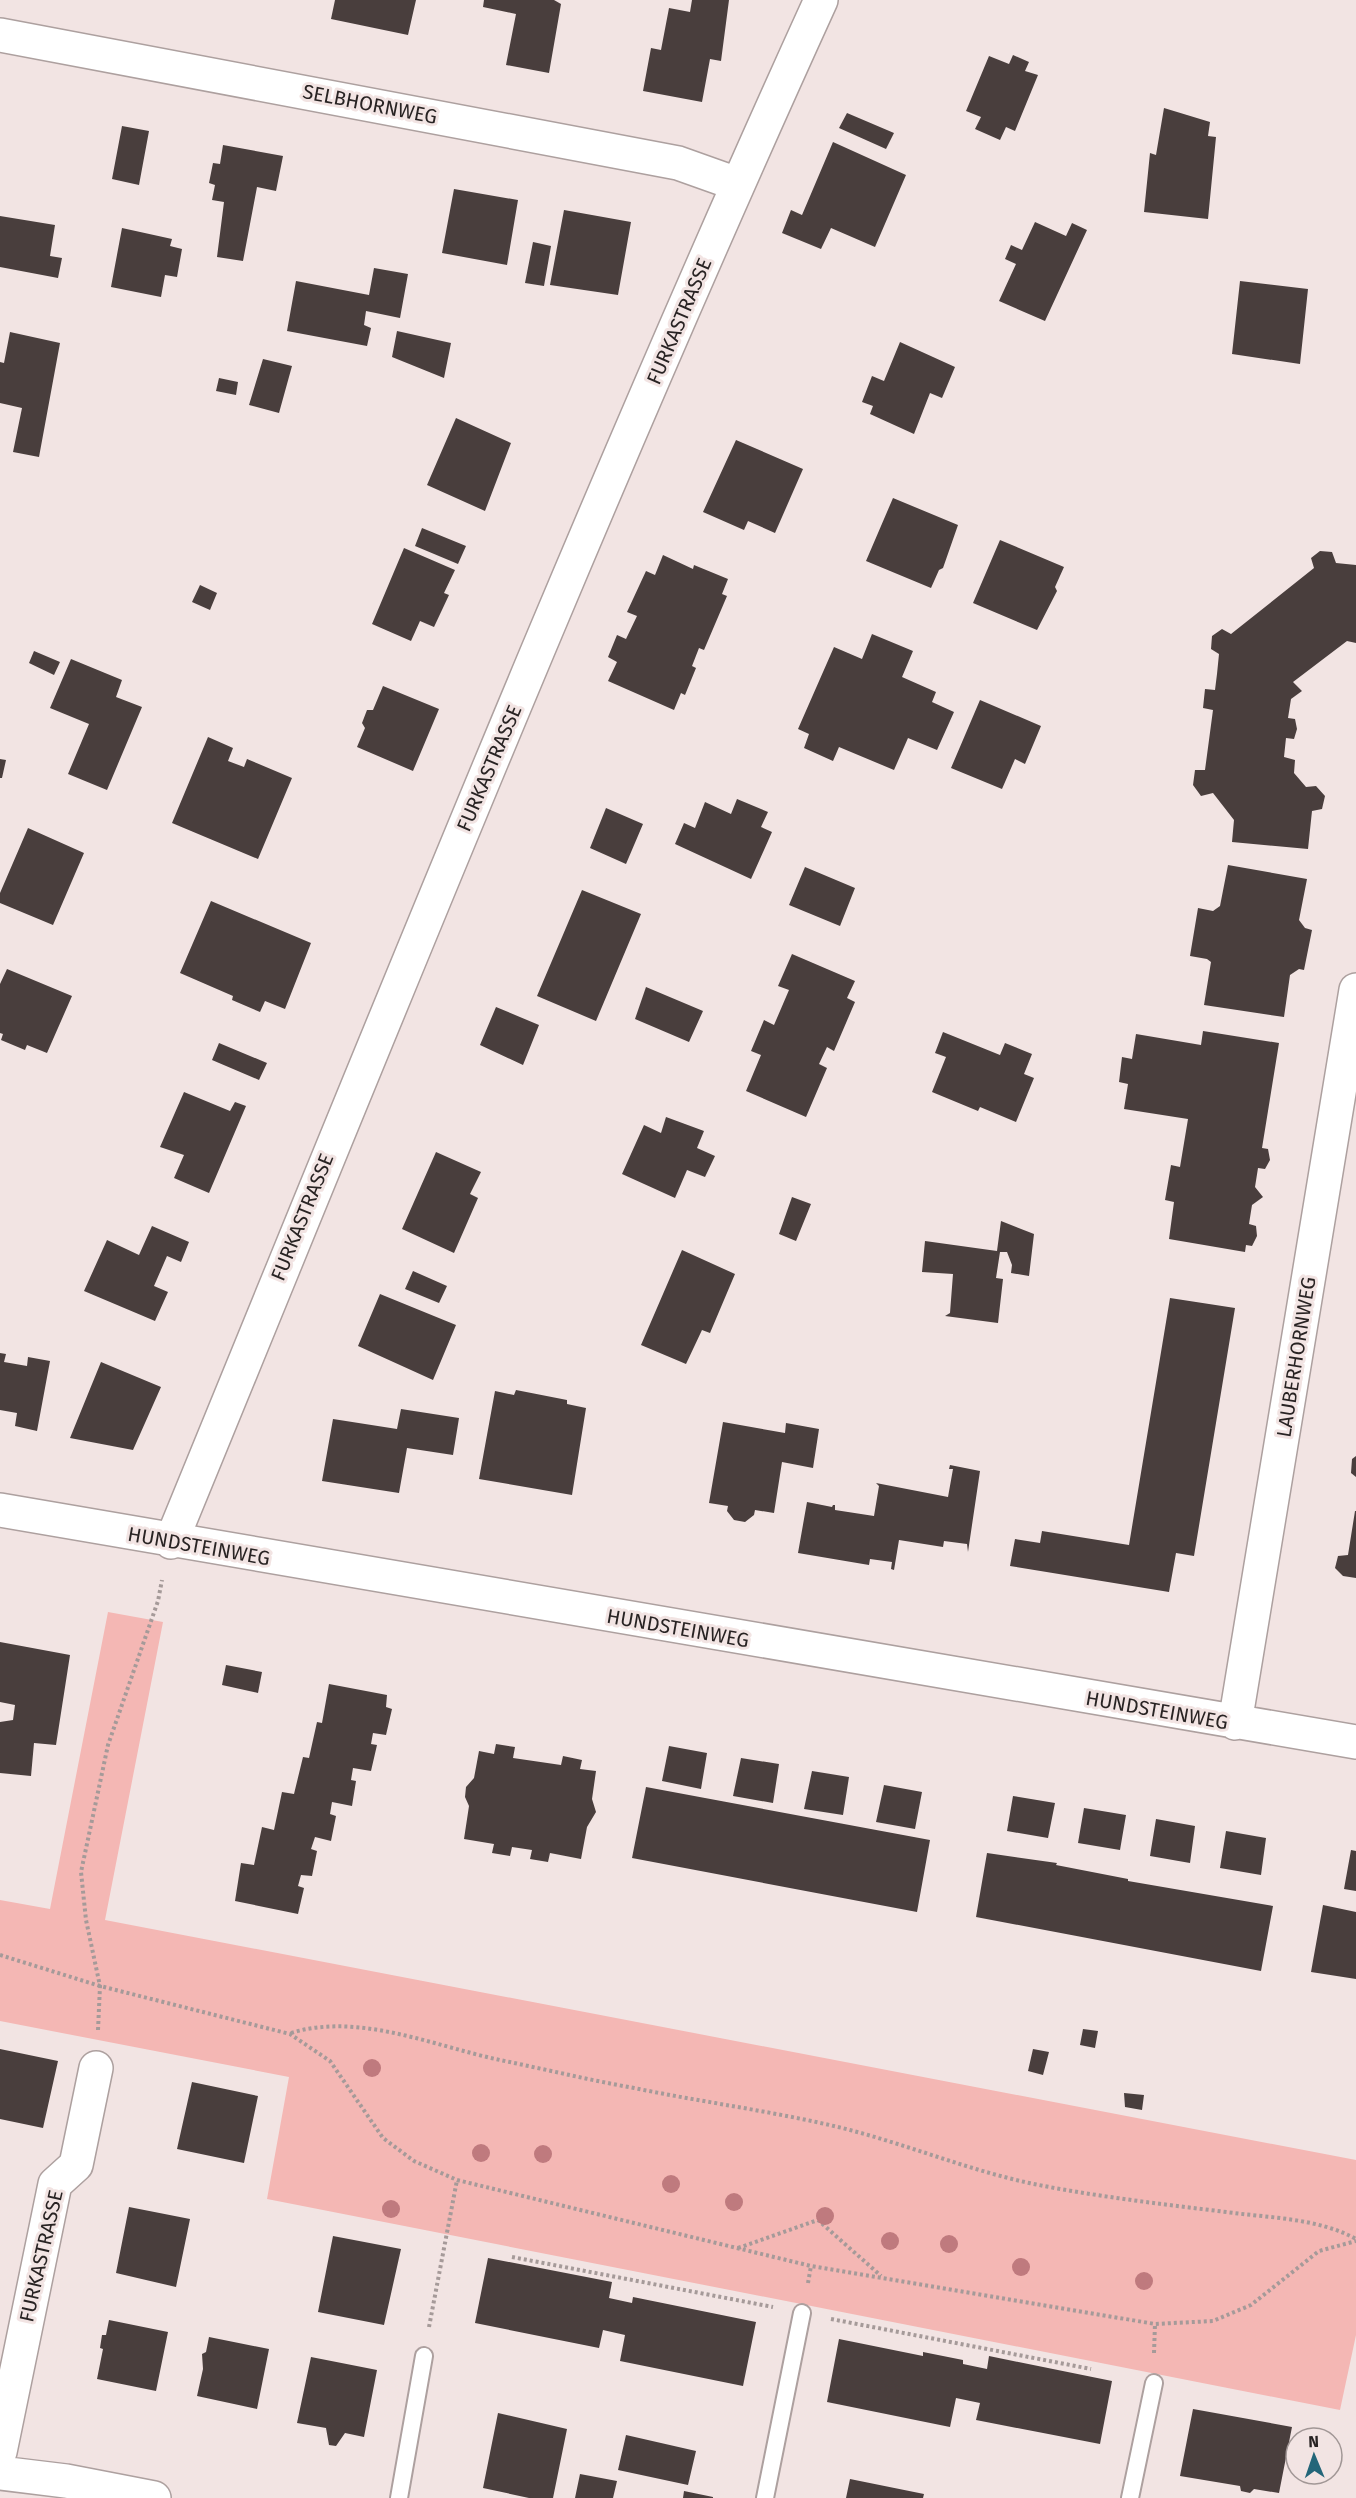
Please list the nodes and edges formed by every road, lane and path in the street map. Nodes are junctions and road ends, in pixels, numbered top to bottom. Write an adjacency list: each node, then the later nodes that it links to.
1 (821, 0): 3 (street, FURKASTRASSE)
2 (0, 35): 3 (street, SELBHORNWEG)
3 (737, 184): 6 (street, FURKASTRASSE)
4 (1356, 990): 7 (street, LAUBERHORNWEG)
5 (0, 1510): 6 (street, HUNDSTEINWEG)
6 (171, 1542): 7 (street, HUNDSTEINWEG); 10 (path)
7 (1235, 1723): 8 (street, HUNDSTEINWEG)
8 (1356, 1742)
9 (0, 1955): 10 (path)
10 (100, 1986): 11 (path)
11 (290, 2034): 13 (path); 14 (path)
12 (96, 2068): 20 (street, FURKASTRASSE)
13 (457, 2180): 15 (path); 18 (path)
14 (1356, 2240): 16 (path)
15 (738, 2248): 16 (path); 16 (path)
16 (882, 2277)
17 (802, 2313): 24 (lane)
18 (424, 2355): 23 (lane)
19 (1154, 2383): 25 (lane)
20 (0, 2451)
21 (0, 2473): 22 (street)
22 (154, 2498)
23 (399, 2498)
24 (765, 2498)
25 (1130, 2498)

